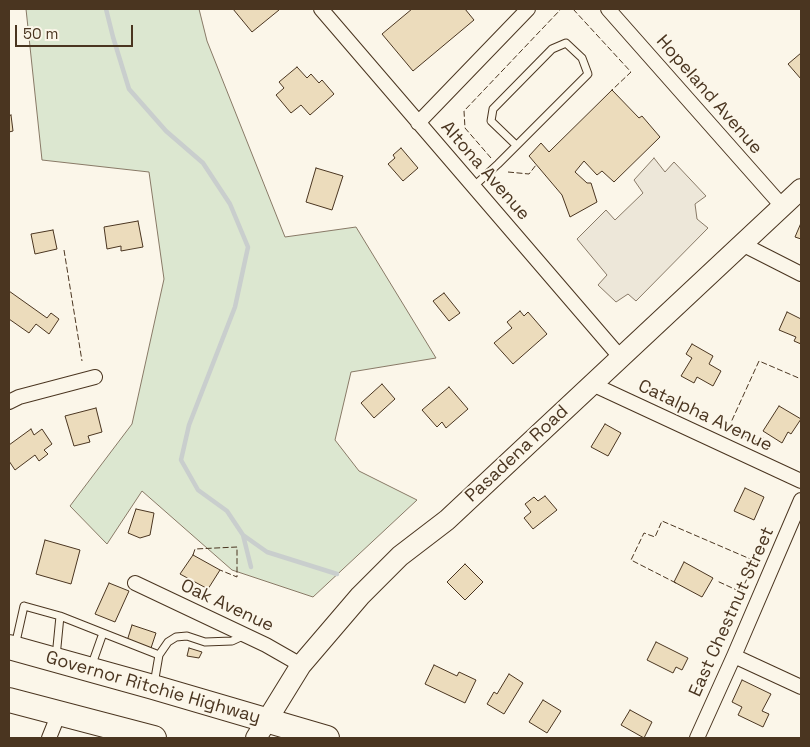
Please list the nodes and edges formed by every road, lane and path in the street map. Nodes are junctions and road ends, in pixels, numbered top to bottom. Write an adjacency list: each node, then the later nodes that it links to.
1 (321, 9): 4 (street, Altona Avenue)
2 (528, 9): 4 (street)
3 (608, 9): 8 (street, Hopeland Avenue)
4 (418, 123): 6 (street, Altona Avenue)
5 (516, 145): 5 (lane); 6 (lane)
6 (474, 187): 11 (street, Altona Avenue)
7 (801, 189): 8 (main road, Pasadena Road)
8 (783, 206): 9 (main road, Pasadena Road)
9 (742, 244): 10 (street); 11 (main road, Pasadena Road)
10 (801, 274)
11 (621, 358): 13 (main road, Pasadena Road)
12 (94, 377): 14 (street)
13 (592, 384): 15 (street, Catalpha Avenue); 25 (main road, Pasadena Road)
14 (9, 402)
15 (801, 481)
16 (801, 500): 23 (street, East Chestnut Street)
17 (135, 583): 20 (street, Oak Avenue)
18 (60, 616): 19 (lane); 21 (lane); 24 (lane)
19 (103, 633): 22 (lane); 26 (lane)
20 (245, 635): 22 (lane); 25 (street, Oak Avenue)
21 (12, 648): 24 (highway, Governor Ritchie Highway)
22 (159, 655): 27 (lane)
23 (734, 656): 28 (street); 35 (street, East Chestnut Street)
24 (56, 660): 26 (highway, Governor Ritchie Highway)
25 (302, 665): 31 (main road, Pasadena Road)
26 (90, 670): 27 (highway, Governor Ritchie Highway)
27 (153, 687): 31 (highway, Governor Ritchie Highway)
28 (801, 687)
29 (9, 700): 30 (highway)
30 (59, 714): 32 (street); 33 (highway)
31 (262, 729): 34 (highway, Governor Ritchie Highway)
32 (49, 738)
33 (154, 738)
34 (327, 738)
35 (697, 738)

